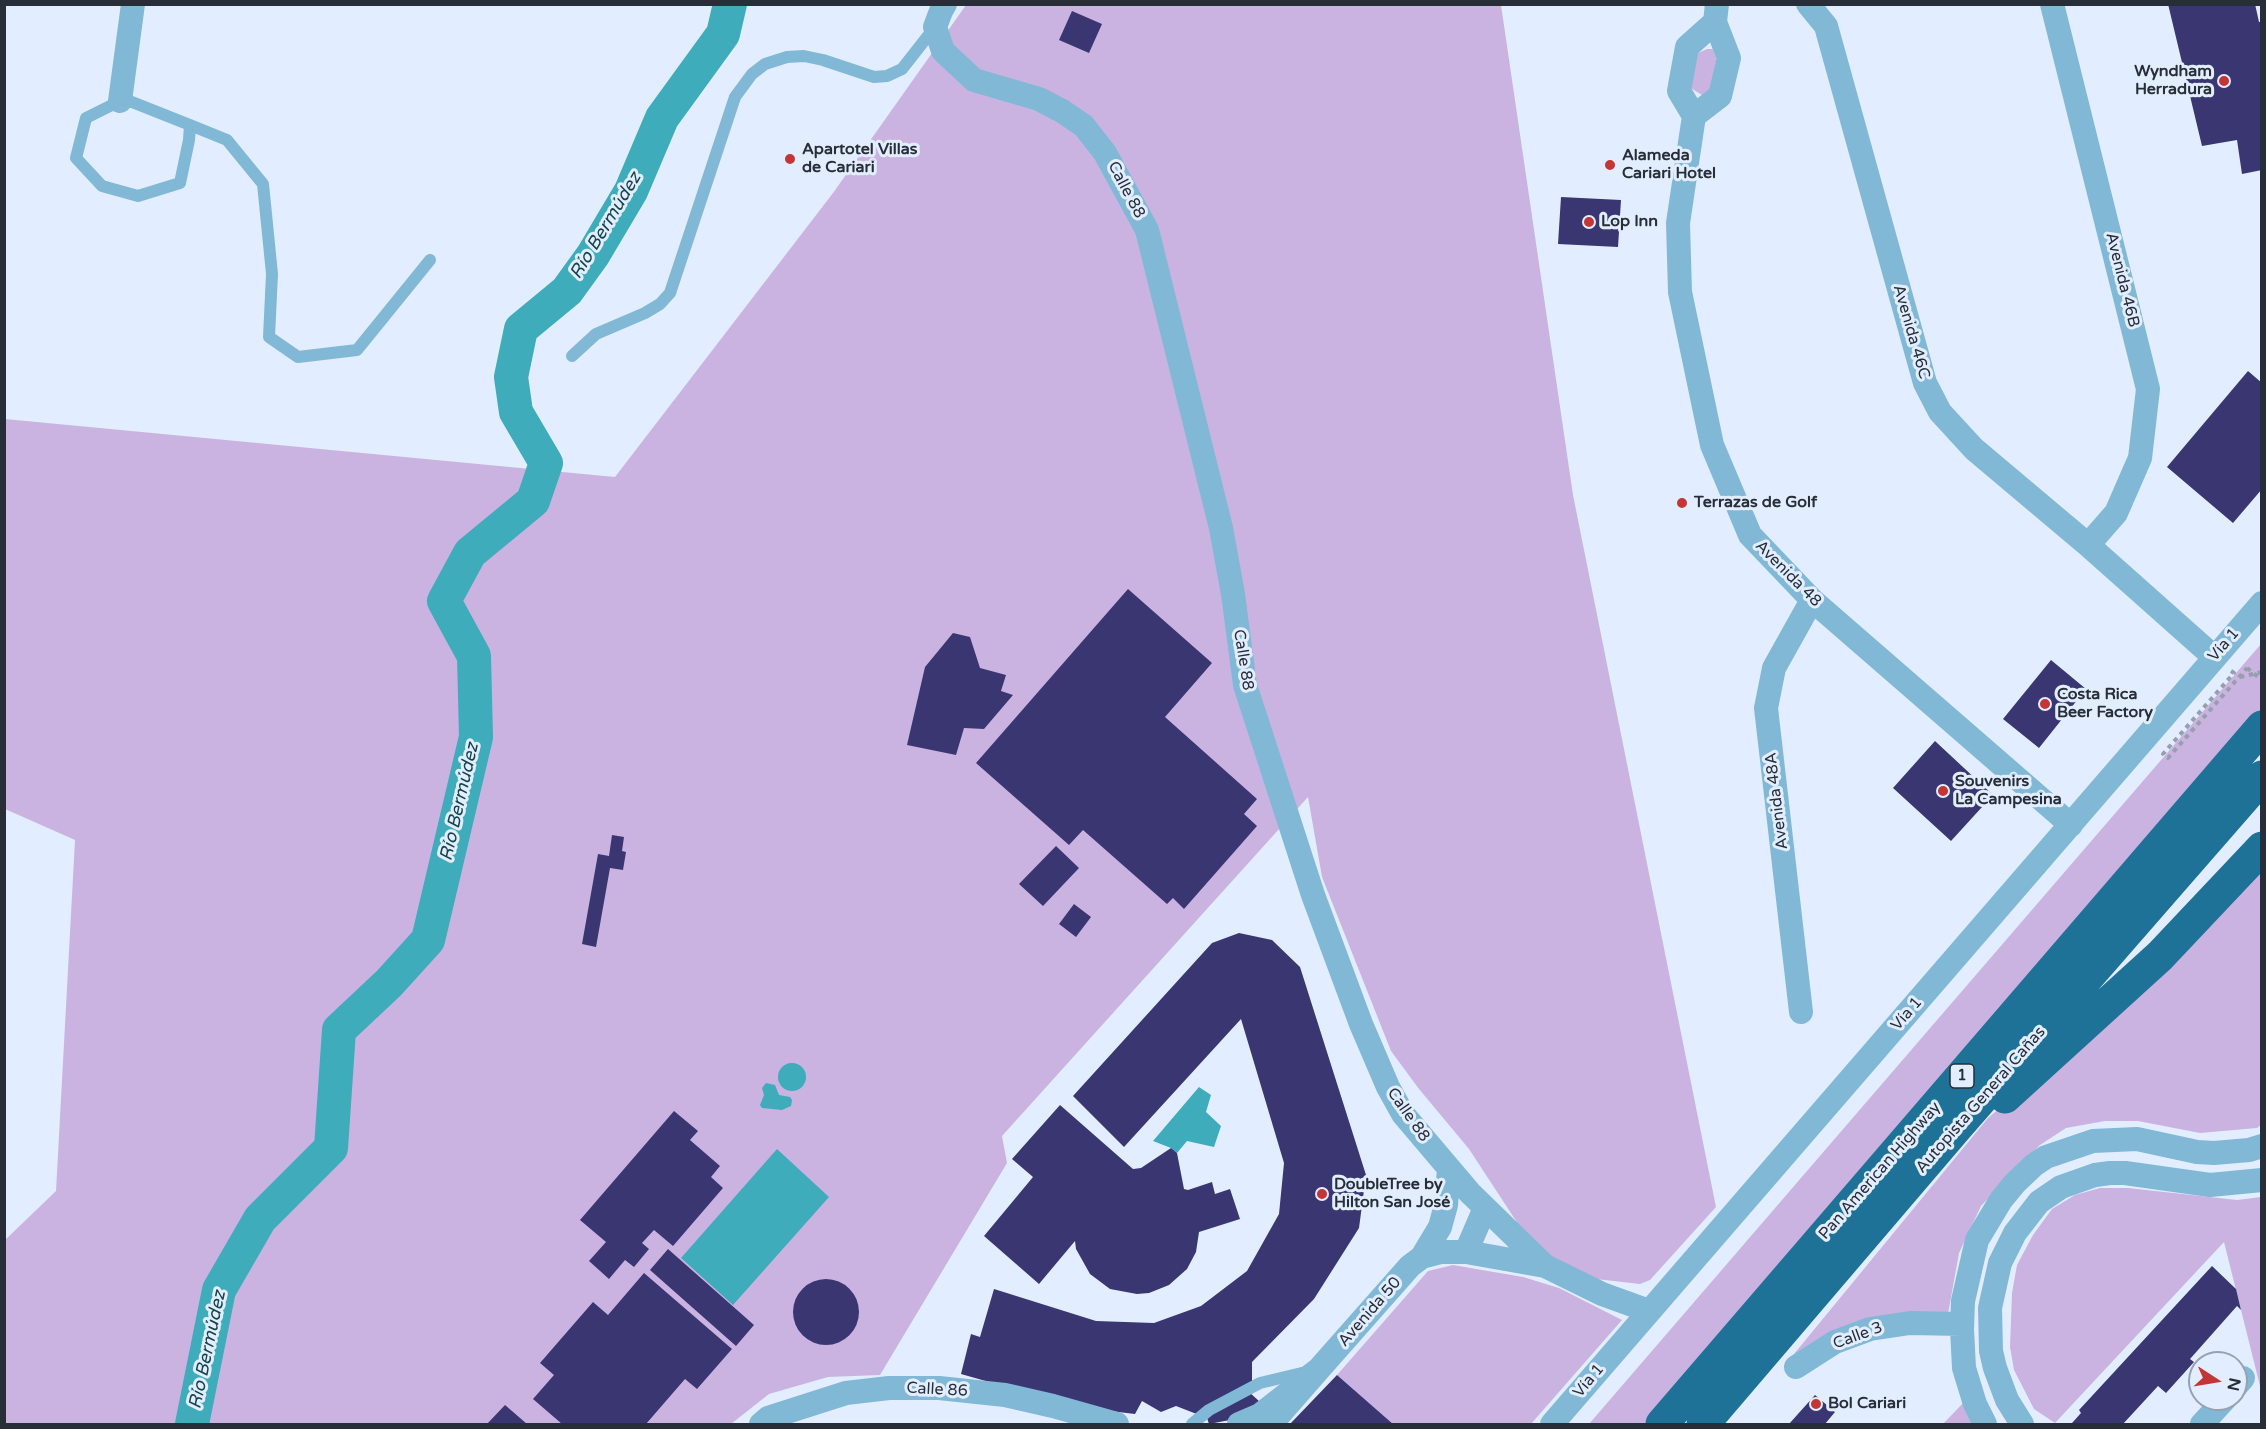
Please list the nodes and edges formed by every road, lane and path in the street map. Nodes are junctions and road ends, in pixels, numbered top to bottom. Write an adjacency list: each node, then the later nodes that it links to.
1 (133, 4): 6 (street)
2 (1808, 4): 11 (street, Avenida 46C)
3 (2052, 4): 11 (street, Avenida 46B)
4 (1716, 13): 7 (street); 7 (street)
5 (940, 14): 10 (lane); 25 (street, Calle 88)
6 (120, 101): 8 (lane); 8 (lane)
7 (1694, 117): 12 (street, Avenida 48)
8 (190, 125): 9 (lane)
9 (430, 260)
10 (572, 356)
11 (2088, 545): 14 (street, Avenida 46C)
12 (1812, 600): 20 (street, Avenida 48); 22 (street, Avenida 48A)
13 (2262, 603): 14 (street, Vía 1)
14 (2214, 657): 16 (path); 20 (street, Vía 1)
15 (2262, 672): 16 (path)
16 (2239, 677): 17 (path, bridge)
17 (2262, 680)
18 (2262, 727): 45 (highway, Pan American Highway / 1)
19 (2262, 777): 23 (highway, Autopista General Cañas / 1)
20 (2071, 825): 32 (street, Vía 1)
21 (2262, 848): 23 (highway)
22 (1801, 1012)
23 (1955, 1129): 46 (highway, Autopista General Cañas / 1)
24 (2262, 1146): 33 (street)
25 (1449, 1168): 27 (street, Calle 88); 29 (street, Avenida 50)
26 (2262, 1180): 31 (street)
27 (1485, 1209): 28 (street); 30 (street, Calle 88)
28 (1466, 1252): 29 (street); 30 (street)
29 (1422, 1257): 37 (street, Avenida 50)
30 (1545, 1266): 32 (street, Calle 88)
31 (1990, 1308): 33 (street, Calle 3); 34 (street)
32 (1649, 1311): 44 (street, Vía 1)
33 (1963, 1315): 35 (street); 36 (street, Calle 3)
34 (1991, 1351): 35 (street); 48 (street)
35 (1963, 1354): 47 (street)
36 (1796, 1367)
37 (1319, 1370): 41 (lane); 42 (street, Avenida 50); 43 (street, Avenida 50)
38 (2214, 1411): 49 (street)
39 (761, 1425): 40 (street, Calle 86)
40 (1117, 1425)
41 (1192, 1425)
42 (1239, 1425)
43 (1271, 1425)
44 (1552, 1425)
45 (1662, 1425)
46 (1703, 1425)
47 (1985, 1425)
48 (2022, 1425)
49 (2202, 1425)

